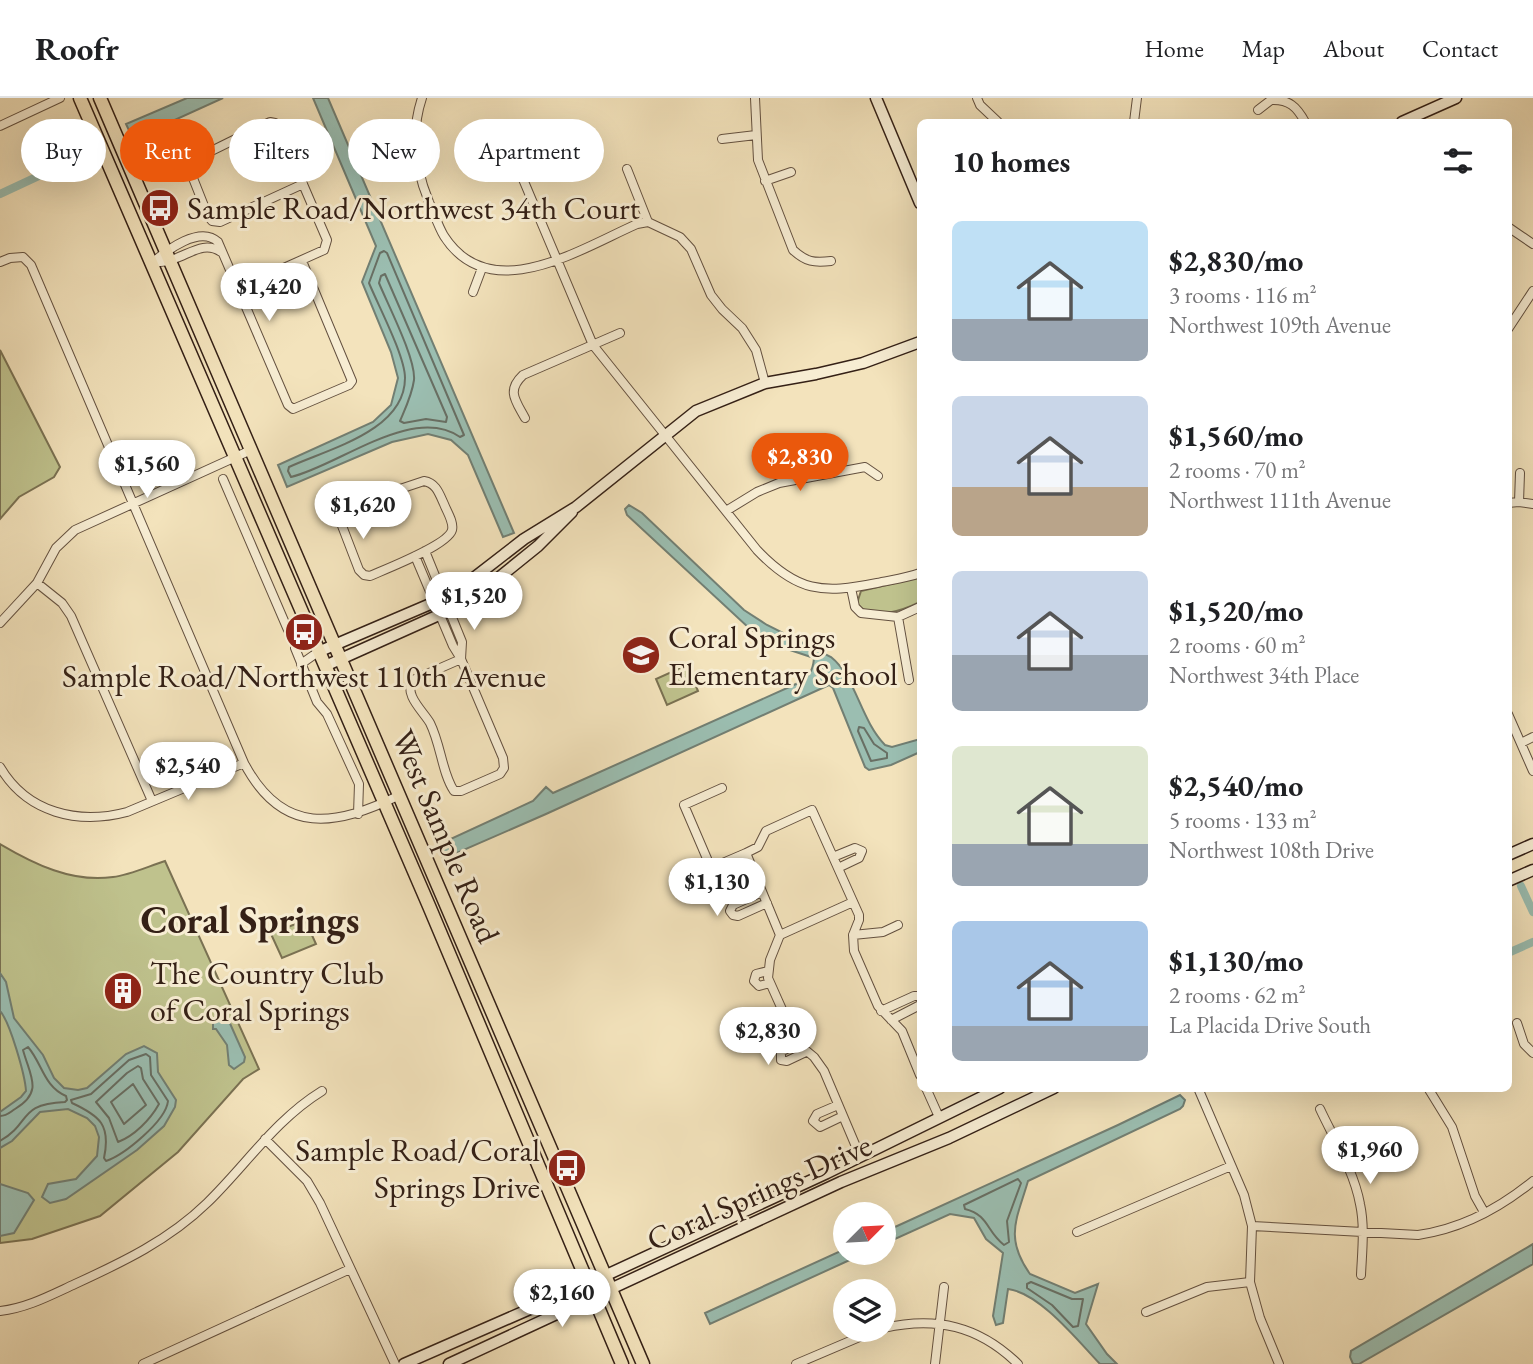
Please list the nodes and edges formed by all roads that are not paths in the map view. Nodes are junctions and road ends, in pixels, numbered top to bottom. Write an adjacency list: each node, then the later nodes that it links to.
1 (60, 98): 15 (street)
2 (80, 98): 32 (main road, West Sample Road)
3 (100, 98): 27 (main road, West Sample Road)
4 (755, 98): 16 (street)
5 (876, 98): 23 (main road)
6 (977, 98): 11 (street)
7 (1137, 98): 12 (street)
8 (1456, 98): 14 (main road)
9 (419, 99): 33 (street)
10 (1258, 110): 13 (street)
11 (995, 119)
12 (1134, 119)
13 (1304, 119)
14 (1409, 119)
15 (0, 126)
16 (756, 135): 17 (street); 20 (street)
17 (722, 139)
18 (626, 169): 24 (street)
19 (791, 172): 20 (street)
20 (765, 181): 30 (street)
21 (524, 182): 28 (street)
22 (303, 184): 22 (street); 29 (street)
23 (917, 196)
24 (648, 222): 28 (street); 41 (street)
25 (1512, 230): 26 (street)
26 (1533, 244)
27 (169, 256): 32 (street); 34 (street); 44 (main road, West Sample Road)
28 (556, 259): 33 (street); 40 (street)
29 (302, 261): 34 (street); 34 (street)
30 (831, 261)
31 (0, 262): 49 (street)
32 (152, 263): 45 (main road, West Sample Road)
33 (482, 268): 36 (street)
34 (239, 288)
35 (1533, 291): 37 (street)
36 (472, 292)
37 (1512, 323)
38 (620, 333): 40 (street)
39 (917, 343): 41 (main road)
40 (593, 345): 42 (street); 43 (street)
41 (765, 383): 43 (main road)
42 (525, 418)
43 (665, 435): 53 (main road); 54 (street)
44 (251, 450): 45 (street); 66 (main road, West Sample Road)
45 (234, 457): 49 (street); 68 (main road, West Sample Road)
46 (1520, 473): 50 (street)
47 (878, 476): 54 (street)
48 (223, 479): 65 (street)
49 (132, 502): 58 (street); 77 (street)
50 (1519, 502): 51 (street); 52 (street)
51 (1512, 503)
52 (1533, 504)
53 (576, 507): 60 (main road); 62 (main road)
54 (726, 511): 59 (street)
55 (425, 551): 56 (street); 56 (street); 60 (street)
56 (415, 556): 60 (street)
57 (917, 574): 59 (street)
58 (37, 583): 64 (street); 82 (street)
59 (851, 588): 63 (street)
60 (440, 599): 62 (street); 66 (main road)
61 (917, 608): 63 (street)
62 (444, 613): 69 (main road); 70 (street)
63 (898, 617): 73 (street)
64 (0, 623)
65 (288, 630)
66 (335, 645): 68 (main road); 69 (main road, West Sample Road)
67 (295, 648): 71 (street)
68 (318, 652): 71 (street); 72 (main road, West Sample Road)
69 (341, 658): 72 (main road); 81 (main road, West Sample Road)
70 (461, 659): 70 (street)
71 (301, 664): 84 (street)
72 (325, 666): 83 (main road, West Sample Road)
73 (909, 680)
74 (1512, 723): 76 (street)
75 (1533, 737): 76 (street)
76 (1521, 743): 79 (street)
77 (244, 763): 82 (street); 84 (street)
78 (0, 767): 82 (street)
79 (1533, 771)
80 (722, 788): 86 (street)
81 (400, 795): 83 (street); 128 (main road, West Sample Road)
82 (152, 802)
83 (383, 803): 84 (street); 131 (main road, West Sample Road)
84 (358, 814)
85 (1533, 844): 87 (main road)
86 (746, 853): 88 (street); 92 (street)
87 (1512, 853)
88 (833, 857): 89 (street); 89 (street)
89 (838, 868): 93 (street)
90 (1533, 870): 91 (main road)
91 (1512, 879)
92 (762, 892): 94 (street); 94 (street)
93 (853, 902): 96 (street); 97 (street)
94 (767, 903): 96 (street)
95 (898, 925): 97 (street)
96 (780, 935): 98 (street)
97 (853, 935): 102 (street)
98 (768, 971): 99 (street); 99 (street)
99 (770, 983): 105 (street)
100 (917, 995): 102 (street)
101 (917, 1007): 103 (street)
102 (881, 1011): 103 (street)
103 (891, 1020): 108 (street)
104 (1517, 1023): 107 (street)
105 (797, 1043): 106 (street); 106 (street)
106 (806, 1052): 115 (street)
107 (1533, 1053)
108 (917, 1064)
109 (322, 1091): 119 (street)
110 (928, 1092): 118 (street)
111 (992, 1092): 118 (main road, Coral Springs Drive)
112 (1046, 1092): 133 (main road, Coral Springs Drive)
113 (1200, 1092): 121 (street)
114 (1430, 1092): 123 (street)
115 (838, 1105): 117 (street); 117 (street)
116 (1320, 1109): 125 (street)
117 (843, 1116): 120 (street)
118 (939, 1117): 120 (main road, Coral Springs Drive)
119 (265, 1139): 127 (street); 135 (street)
120 (860, 1156): 128 (main road, Coral Springs Drive)
121 (1231, 1166): 124 (street); 126 (street)
122 (1533, 1181): 123 (street)
123 (1484, 1212): 125 (street)
124 (1252, 1226): 125 (street); 130 (street)
125 (1363, 1231): 129 (street)
126 (1077, 1232)
127 (350, 1269): 140 (street); 141 (street)
128 (606, 1275): 131 (main road, Coral Springs Drive); 133 (main road, West Sample Road)
129 (1361, 1275)
130 (1250, 1282): 136 (street); 149 (street)
131 (587, 1284): 134 (main road, West Sample Road); 142 (main road, Coral Springs Drive)
132 (944, 1287): 137 (street)
133 (612, 1288): 134 (main road, Coral Springs Drive); 145 (main road, West Sample Road)
134 (593, 1297): 143 (main road, Coral Springs Drive); 144 (main road, West Sample Road)
135 (0, 1311)
136 (1146, 1312)
137 (940, 1323): 138 (street); 147 (street); 148 (street)
138 (896, 1326)
139 (849, 1342): 146 (street)
140 (143, 1364)
141 (395, 1364)
142 (404, 1364)
143 (449, 1364)
144 (622, 1364)
145 (643, 1364)
146 (798, 1364)
147 (935, 1364)
148 (1018, 1364)
149 (1279, 1364)

